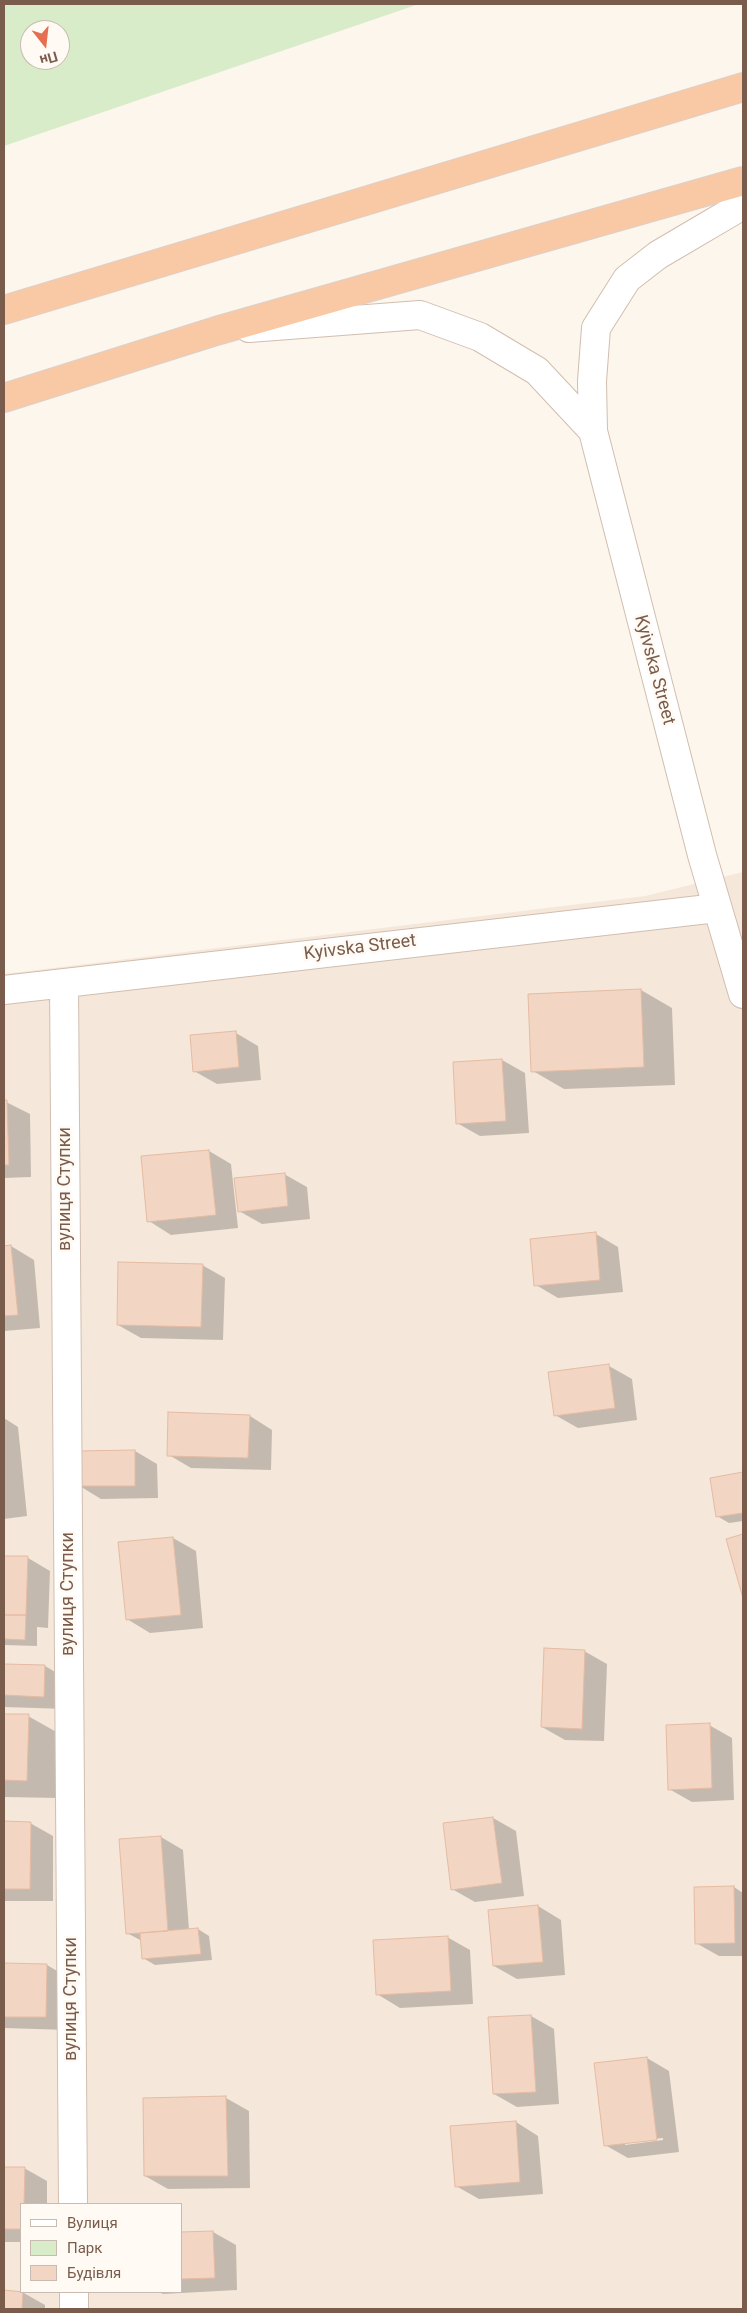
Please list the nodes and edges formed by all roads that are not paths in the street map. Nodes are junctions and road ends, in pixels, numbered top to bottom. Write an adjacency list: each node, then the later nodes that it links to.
1 (743, 87): 4 (highway)
2 (743, 180): 5 (highway)
3 (743, 205): 7 (street)
4 (4, 310)
5 (216, 331): 6 (highway); 7 (street)
6 (4, 398)
7 (592, 432): 8 (street, Kyivska Street)
8 (717, 908): 9 (street, Kyivska Street); 11 (street, Kyivska Street)
9 (64, 984): 10 (street, Kyivska Street); 12 (street, вулиця Ступки)
10 (4, 990)
11 (743, 994)
12 (73, 2203)
13 (74, 2293): 14 (street)
14 (74, 2309)

